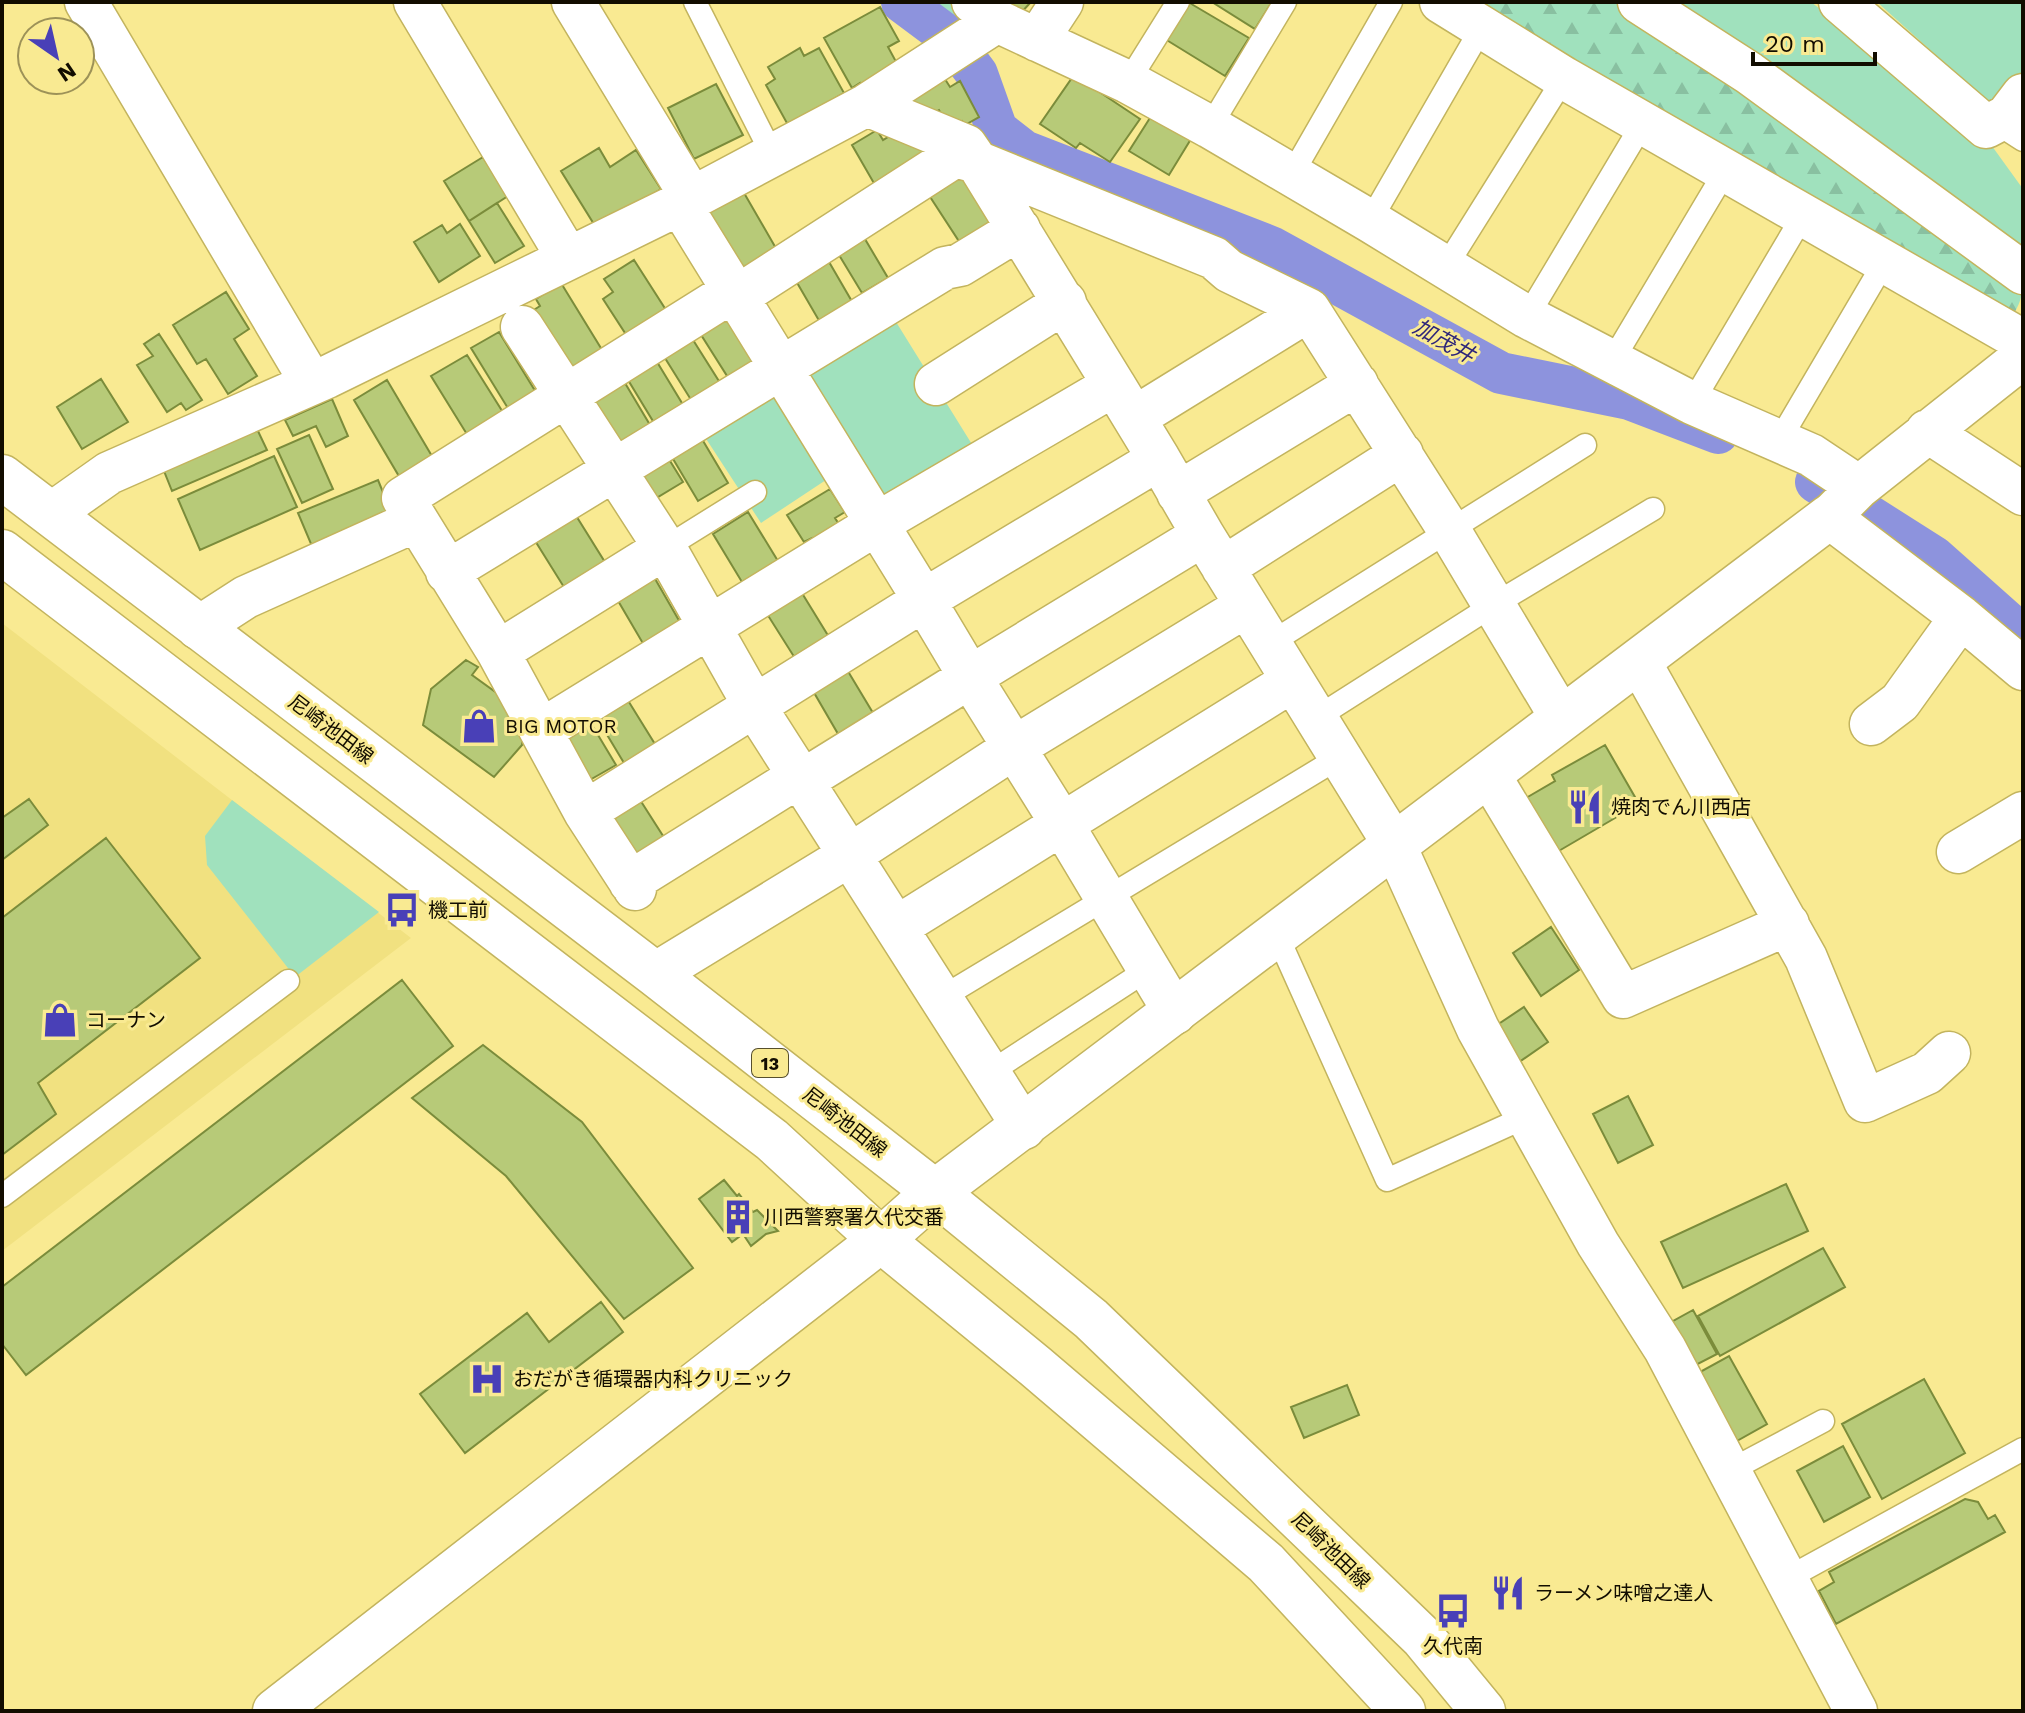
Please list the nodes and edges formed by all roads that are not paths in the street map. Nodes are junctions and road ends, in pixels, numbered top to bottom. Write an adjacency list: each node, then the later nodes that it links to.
1 (86, 2): 42 (street)
2 (415, 2): 29 (street)
3 (573, 2): 25 (street)
4 (695, 2): 21 (lane)
5 (1062, 2): 14 (street)
6 (1178, 2): 16 (lane)
7 (1285, 2): 20 (lane)
8 (1391, 2): 24 (lane)
9 (1441, 2): 13 (street)
10 (1639, 2): 32 (street)
11 (1840, 2): 18 (street)
12 (985, 12): 14 (street); 17 (street)
13 (1482, 27): 15 (street); 27 (lane)
14 (1037, 40): 16 (street)
15 (1564, 78): 19 (street); 31 (lane)
16 (1128, 82): 20 (street)
17 (867, 105): 21 (street); 22 (street)
18 (2014, 119)
19 (1643, 123): 23 (street); 36 (lane)
20 (1210, 127): 24 (street)
21 (772, 154): 25 (street)
22 (977, 162): 28 (street); 33 (street); 35 (street)
23 (1726, 170): 26 (street); 40 (lane)
24 (1291, 176): 27 (street)
25 (692, 198): 29 (street); 33 (street)
26 (1804, 214): 30 (street); 47 (lane)
27 (1370, 221): 31 (street)
28 (1019, 229): 34 (street); 41 (street)
29 (568, 258): 42 (street)
30 (1885, 261): 38 (street); 49 (lane)
31 (1445, 268): 36 (street)
32 (2023, 273)
33 (738, 296): 41 (street); 45 (street)
34 (1065, 302): 43 (street); 46 (street)
35 (1309, 310): 44 (street); 46 (street)
36 (1527, 317): 40 (street)
37 (522, 327): 45 (street)
38 (2023, 341)
39 (2023, 357): 48 (street)
40 (1611, 363): 47 (street)
41 (783, 369): 52 (street); 61 (street)
42 (311, 382): 59 (street)
43 (936, 384)
44 (1357, 384): 51 (street); 53 (street)
45 (566, 395): 52 (street); 60 (street)
46 (1124, 401): 53 (street); 61 (street)
47 (1692, 403): 49 (street)
48 (1927, 431): 56 (street); 57 (street)
49 (1779, 441): 57 (street)
50 (1585, 445): 62 (lane)
51 (1402, 454): 62 (street); 64 (street)
52 (613, 471): 63 (street); 66 (street)
53 (1168, 476): 64 (street); 67 (street)
54 (2, 477): 59 (main road, 尼崎池田線 / 13)
55 (755, 492): 63 (lane)
56 (2023, 494)
57 (1844, 502): 70 (street); 75 (main road)
58 (1653, 509): 68 (lane)
59 (51, 514): 72 (main road, 尼崎池田線 / 13)
60 (415, 521): 66 (street); 72 (street)
61 (878, 523): 67 (street); 71 (street)
62 (1449, 530): 68 (street); 73 (lane)
63 (665, 548): 71 (street); 74 (street)
64 (1213, 551): 69 (street); 77 (street)
65 (2, 552): 109 (main road)
66 (447, 572): 74 (street)
67 (924, 600): 77 (street); 79 (street)
68 (1495, 604): 80 (lane); 81 (street)
69 (1246, 606): 73 (street); 84 (street)
70 (1961, 617): 76 (street); 82 (street)
71 (711, 626): 79 (street); 83 (street)
72 (198, 628): 99 (main road, 尼崎池田線 / 13)
73 (1269, 644): 78 (street)
74 (498, 652): 83 (street)
75 (1639, 661): 81 (main road); 95 (street)
76 (2023, 669)
77 (970, 677): 84 (street); 87 (street)
78 (1292, 681): 80 (street); 90 (street)
79 (755, 707): 87 (street); 88 (street)
80 (1316, 718): 85 (street)
81 (1562, 719): 86 (main road)
82 (1871, 724)
83 (542, 730): 88 (street)
84 (1015, 747): 90 (street); 93 (street)
85 (1340, 757): 91 (street); 94 (lane)
86 (1489, 775): 91 (main road); 95 (street)
87 (802, 781): 88 (street); 93 (street)
88 (585, 812)
89 (2023, 813): 92 (street)
90 (1062, 824): 94 (street); 96 (street)
91 (1395, 846): 97 (main road); 105 (street)
92 (1958, 852)
93 (850, 855): 96 (street); 99 (street)
94 (1106, 900): 98 (street); 101 (lane)
95 (1788, 924): 103 (street)
96 (897, 927): 101 (street)
97 (1277, 935): 102 (main road); 105 (lane)
98 (1147, 970): 102 (street); 104 (lane)
99 (655, 974): 107 (main road, 尼崎池田線 / 13)
100 (288, 981): 108 (lane)
101 (941, 998): 104 (street)
102 (1175, 1013): 106 (main road)
103 (1949, 1053)
104 (989, 1073): 106 (street)
105 (1528, 1116): 112 (street)
106 (1024, 1128): 107 (main road)
107 (935, 1192): 109 (main road); 116 (main road, 尼崎池田線 / 13)
108 (2, 1196)
109 (881, 1240): 114 (main road); 115 (main road)
110 (1823, 1421): 112 (lane)
111 (2023, 1449): 113 (lane)
112 (1729, 1471): 113 (street)
113 (1786, 1579): 117 (street)
114 (292, 1706)
115 (1403, 1711)
116 (1483, 1711)
117 (1856, 1711)

